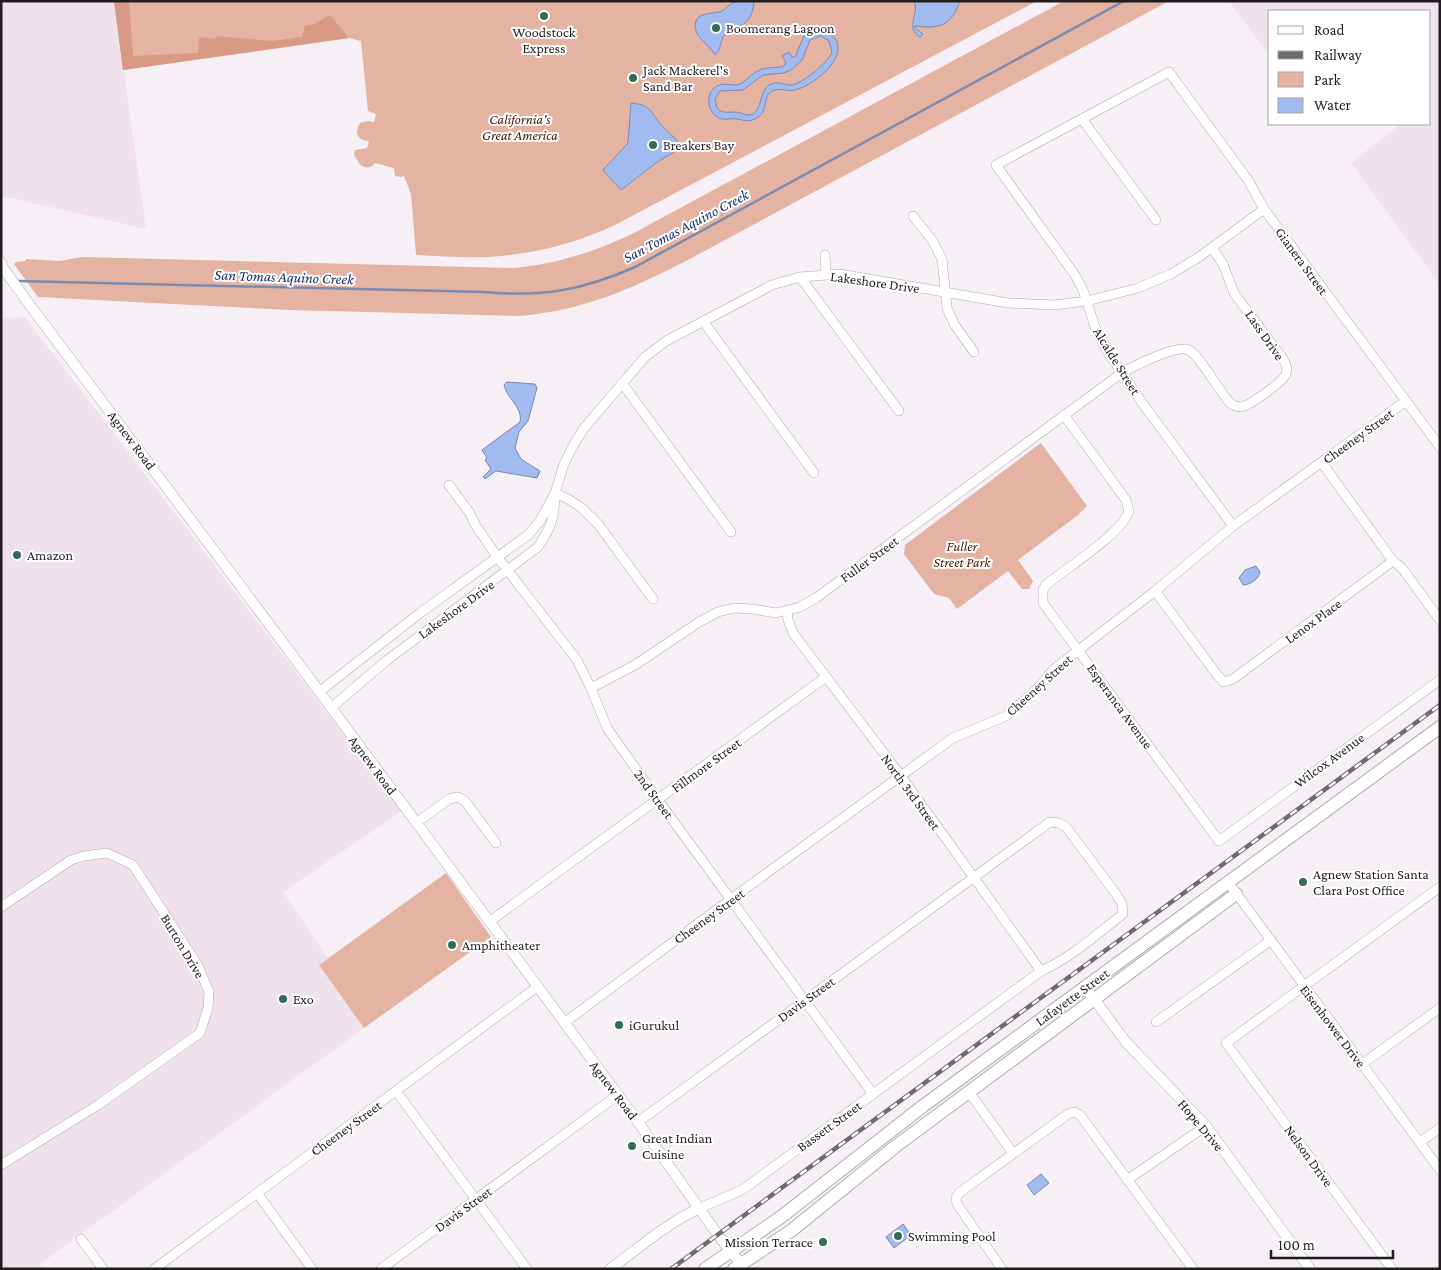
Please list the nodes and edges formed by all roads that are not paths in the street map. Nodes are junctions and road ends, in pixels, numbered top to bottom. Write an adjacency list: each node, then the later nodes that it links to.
1 (1082, 119): 2 (street, Gianera Street); 4 (street); 11 (street, Alcalde Street)
2 (1264, 209): 5 (street, Lakeshore Drive); 16 (street, Gianera Street)
3 (912, 216): 10 (street)
4 (1156, 220)
5 (1212, 248): 11 (street, Lakeshore Drive); 14 (street, Lass Drive)
6 (825, 255): 8 (street)
7 (2, 266): 37 (street, Agnew Road)
8 (826, 274): 9 (street, Lakeshore Drive); 10 (street, Lakeshore Drive)
9 (800, 277): 12 (street, Lakeshore Drive); 17 (street)
10 (946, 292): 11 (street, Lakeshore Drive); 13 (street)
11 (1087, 301): 14 (street, Alcalde Street)
12 (703, 321): 15 (street, Lakeshore Drive); 21 (street)
13 (974, 352)
14 (1122, 372): 18 (street, Fuller Street); 24 (street, Alcalde Street)
15 (622, 383): 23 (street, Lakeshore Drive); 25 (street)
16 (1406, 401): 19 (street, Gianera Street); 20 (street, Cheeney Street)
17 (899, 411)
18 (1064, 415): 31 (street, Fuller Street); 33 (street, Esperanca Avenue)
19 (1440, 447)
20 (1322, 463): 24 (street, Cheeney Street); 27 (street)
21 (814, 473)
22 (449, 486): 26 (street, 2nd Street)
23 (555, 493): 26 (street, Lakeshore Drive); 28 (street, Lakeshore Drive); 30 (street)
24 (1233, 526): 29 (street, Cheeney Street)
25 (731, 532)
26 (498, 558): 28 (street, 2nd Street); 37 (street, Lakeshore Drive)
27 (1393, 561): 29 (street, Lenox Place); 32 (street)
28 (508, 571): 36 (street, 2nd Street); 38 (street, Lakeshore Drive)
29 (1156, 591): 33 (street, Cheeney Street)
30 (653, 599)
31 (787, 611): 34 (street, North 3rd Street); 36 (street, Fuller Street)
32 (1440, 620)
33 (1079, 650): 40 (street, Cheeney Street); 43 (street, Esperanca Avenue)
34 (826, 677): 40 (street, North 3rd Street); 41 (street, Fillmore Street)
35 (1440, 680): 43 (street, Wilcox Avenue)
36 (591, 688): 41 (street, 2nd Street)
37 (319, 692): 38 (street, Agnew Road)
38 (330, 708): 42 (street, Agnew Road)
39 (1440, 727): 46 (main road, Lafayette Street)
40 (901, 776): 45 (street, North 3rd Street); 49 (street, Cheeney Street)
41 (658, 800): 49 (street, 2nd Street); 51 (street, Fillmore Street)
42 (416, 823): 44 (street); 51 (street, Agnew Road)
43 (1219, 841)
44 (496, 843)
45 (974, 878): 53 (street, North 3rd Street); 53 (street, Davis Street); 58 (street, Davis Street)
46 (1228, 882): 48 (street, Eisenhower Drive); 56 (main road, Lafayette Street)
47 (1440, 887): 54 (street)
48 (1236, 894): 52 (street, Eisenhower Drive); 57 (main road, Lafayette Street)
49 (731, 900): 58 (street, 2nd Street); 61 (street, Cheeney Street)
50 (1, 907): 72 (street, Burton Drive)
51 (489, 922): 55 (street, Agnew Road)
52 (1270, 940): 54 (street, Eisenhower Drive); 60 (street)
53 (1041, 971): 65 (street, Bassett Street)
54 (1304, 986): 62 (street, Eisenhower Drive); 91 (street, Nelson Drive)
55 (537, 987): 61 (street, Agnew Road); 63 (street, Cheeney Street)
56 (1085, 987): 57 (street, Hope Drive); 79 (main road, Lafayette Street)
57 (1093, 999): 64 (main road, Lafayette Street); 68 (street, Hope Drive)
58 (805, 1000): 65 (street, 2nd Street); 67 (street, Davis Street)
59 (1440, 1008): 62 (street)
60 (1156, 1022)
61 (564, 1023): 66 (street, Agnew Road)
62 (1362, 1064): 70 (street, Eisenhower Drive)
63 (396, 1091): 75 (street, Cheeney Street); 76 (street)
64 (969, 1092): 71 (street); 80 (main road, Lafayette Street)
65 (873, 1094): 77 (street, Bassett Street)
66 (618, 1095): 67 (street, Agnew Road); 76 (street, Davis Street)
67 (638, 1122): 77 (street, Agnew Road)
68 (1206, 1126): 74 (street); 90 (street, Hope Drive)
69 (1440, 1128): 70 (street)
70 (1420, 1142): 73 (street, Eisenhower Drive)
71 (1013, 1153): 74 (street); 88 (street)
72 (1, 1165)
73 (1440, 1170)
74 (1127, 1180): 89 (street)
75 (257, 1193): 82 (street, Cheeney Street); 83 (street)
76 (476, 1199): 84 (street, Davis Street); 85 (street)
77 (700, 1208): 79 (street, Agnew Road); 86 (street, Bassett Street)
78 (81, 1239): 81 (street)
79 (731, 1250): 80 (street, Agnew Road); 87 (main road, Lafayette Street)
80 (738, 1266)
81 (103, 1269)
82 (154, 1269)
83 (312, 1269)
84 (381, 1269)
85 (527, 1269)
86 (610, 1269)
87 (705, 1269)
88 (1002, 1269)
89 (1193, 1269)
90 (1310, 1269)
91 (1392, 1269)

